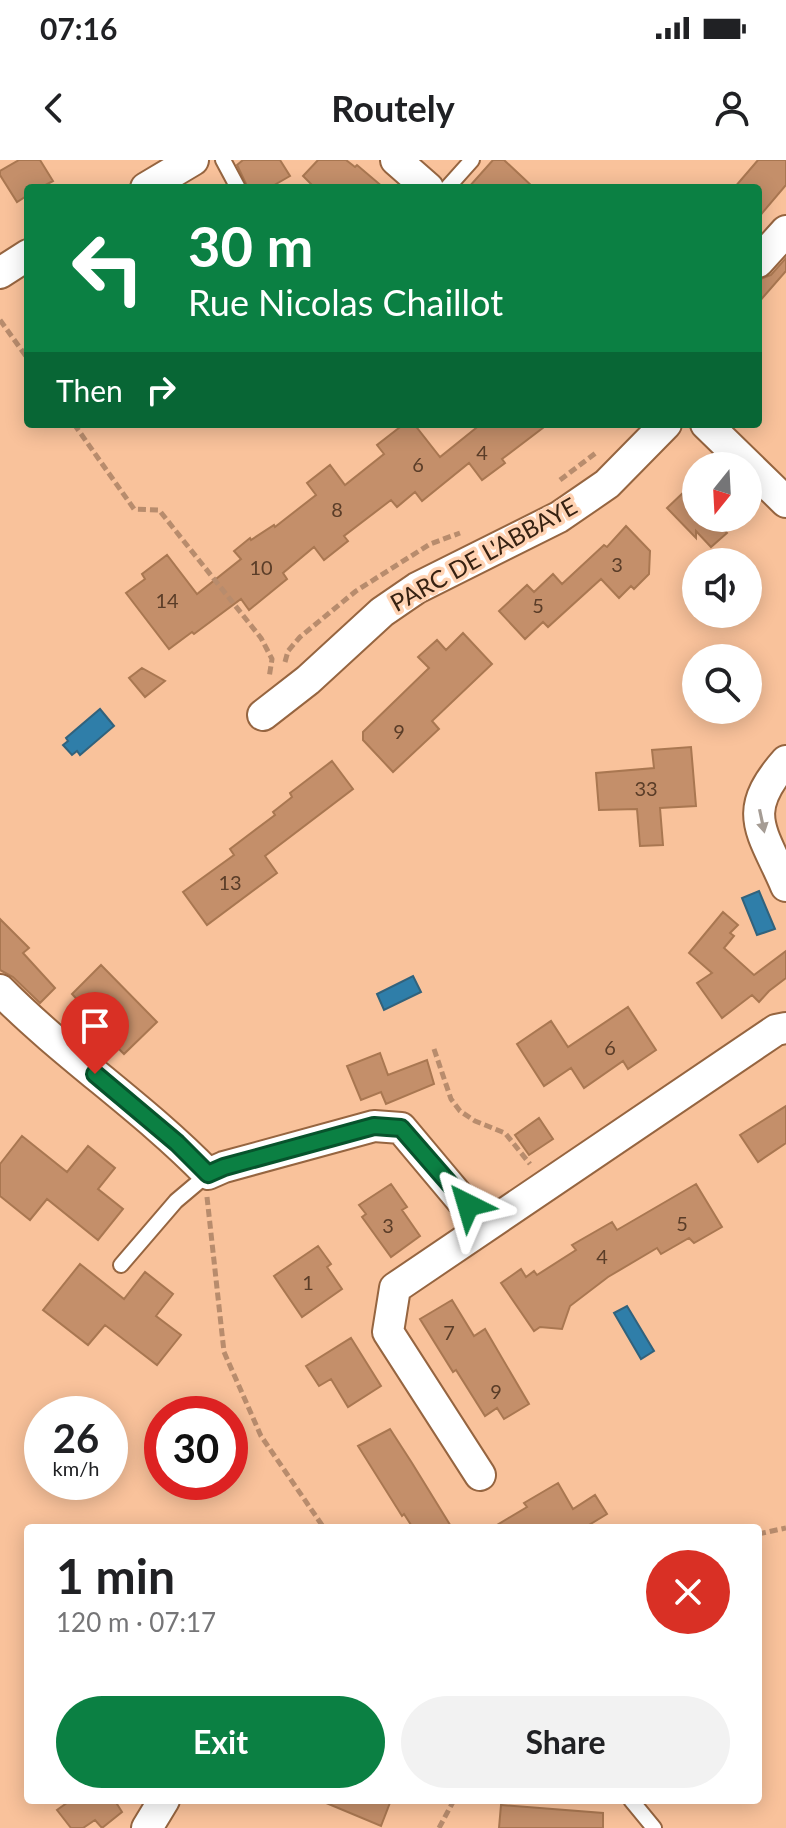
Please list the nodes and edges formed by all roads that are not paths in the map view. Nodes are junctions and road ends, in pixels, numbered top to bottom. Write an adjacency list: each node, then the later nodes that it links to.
1 (193, 160): 5 (street)
2 (223, 160): 6 (lane)
3 (396, 160): 7 (street)
4 (472, 160): 8 (lane)
5 (153, 184)
6 (236, 184)
7 (423, 184)
8 (451, 184)
9 (786, 231): 11 (street)
10 (24, 258): 12 (street)
11 (762, 258)
12 (0, 273)
13 (662, 428): 16 (street, PARC DE L'ABBAYE)
14 (710, 428): 15 (street)
15 (786, 502)
16 (263, 715)
17 (786, 761): 18 (street, one-way to 18)
18 (786, 886)
19 (0, 990): 21 (street)
20 (786, 1028): 22 (street)
21 (208, 1174): 22 (street); 23 (lane)
22 (484, 1227): 24 (street)
23 (121, 1265)
24 (480, 1475)
25 (162, 1804): 27 (street)
26 (634, 1804): 28 (lane)
27 (147, 1828)
28 (654, 1828)

